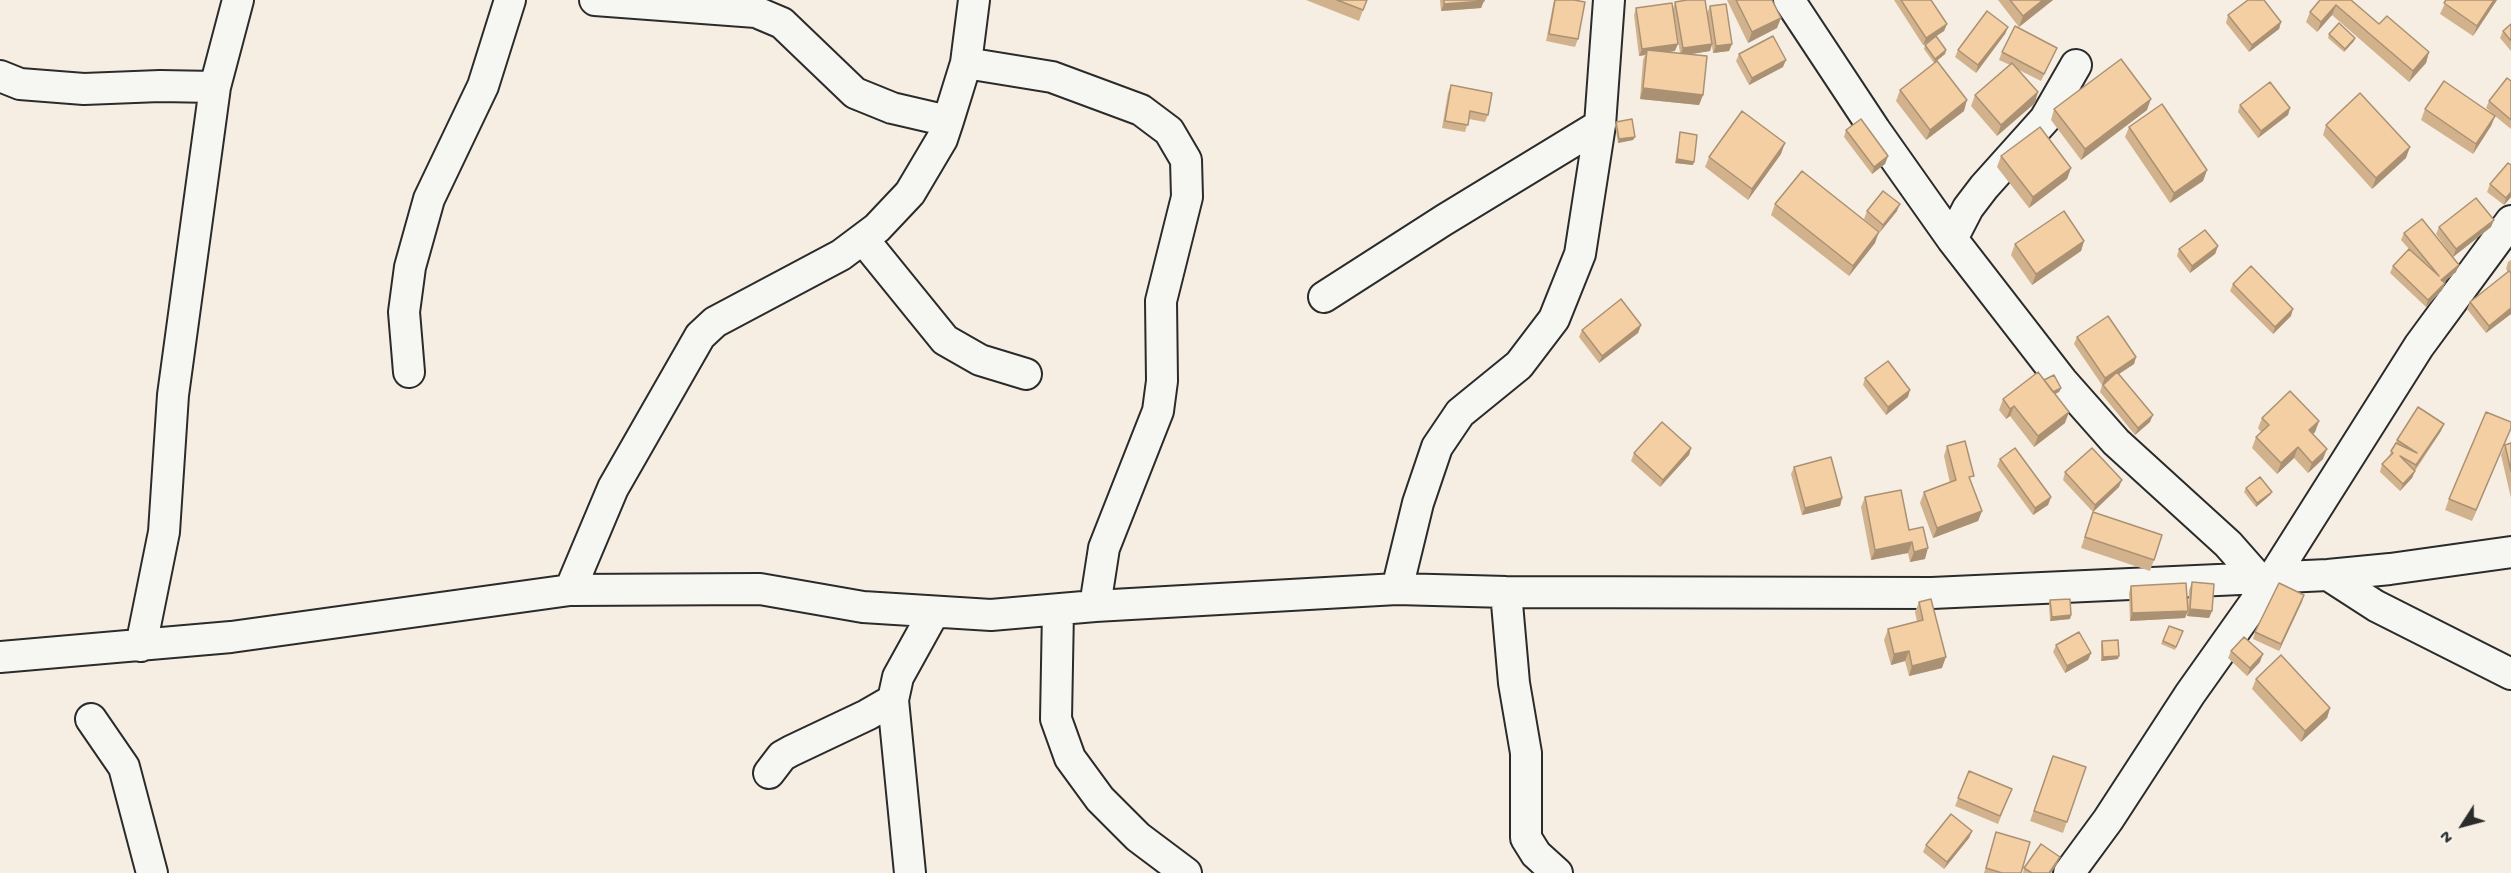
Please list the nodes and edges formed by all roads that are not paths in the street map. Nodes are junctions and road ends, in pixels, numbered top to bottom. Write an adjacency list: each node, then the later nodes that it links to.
1 (238, 0): 10 (street)
2 (510, 0): 17 (street)
3 (595, 0): 11 (street)
4 (974, 0): 7 (street)
5 (1609, 0): 12 (street)
6 (1789, 0): 14 (street)
7 (966, 63): 11 (street); 25 (street)
8 (2076, 65): 14 (street)
9 (0, 76): 10 (street)
10 (215, 87): 28 (street)
11 (948, 120): 15 (street)
12 (1600, 124): 16 (street); 22 (street)
13 (2511, 221): 21 (street)
14 (1952, 238): 21 (street)
15 (863, 239): 18 (street); 23 (street)
16 (1324, 297)
17 (409, 372)
18 (1026, 374)
19 (2511, 552): 20 (street)
20 (2328, 575): 21 (street); 30 (street)
21 (2265, 578): 24 (street); 38 (street)
22 (1397, 589): 24 (street); 25 (street)
23 (570, 590): 27 (street); 28 (street)
24 (1506, 591): 37 (street)
25 (1095, 606): 26 (street)
26 (1058, 610): 27 (street); 36 (street)
27 (934, 612): 31 (street)
28 (141, 646): 29 (street)
29 (0, 657)
30 (2511, 674)
31 (893, 700): 33 (street); 35 (street)
32 (91, 719): 34 (street)
33 (769, 773)
34 (152, 873)
35 (910, 873)
36 (1186, 873)
37 (1557, 873)
38 (2069, 873)

